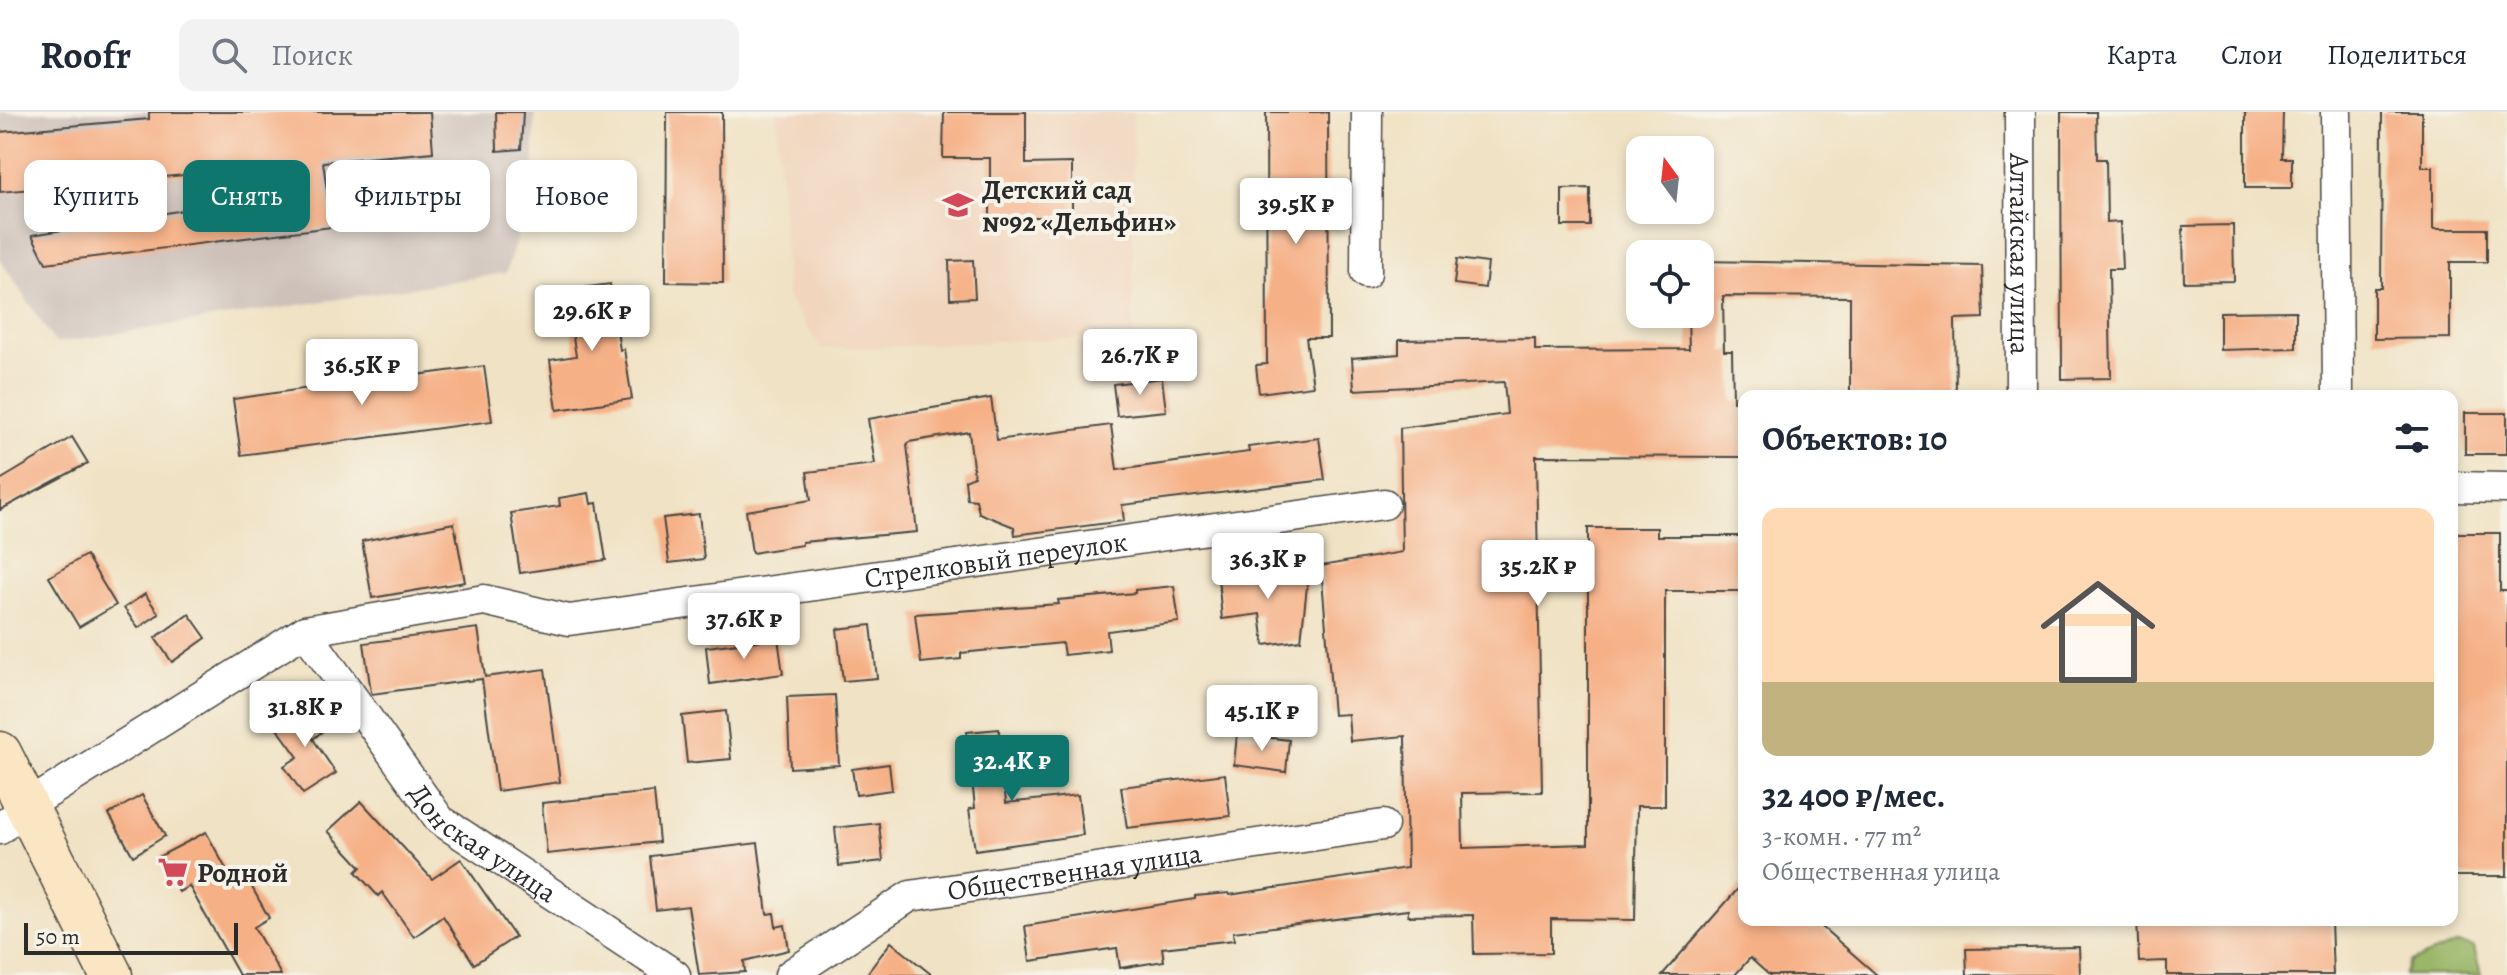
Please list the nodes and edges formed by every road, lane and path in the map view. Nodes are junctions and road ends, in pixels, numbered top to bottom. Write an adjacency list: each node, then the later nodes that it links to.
1 (1367, 112): 4 (street)
2 (2020, 112): 5 (street, Алтайская улица)
3 (2336, 112): 6 (street)
4 (1366, 273)
5 (2021, 390)
6 (2338, 390)
7 (2458, 487): 8 (street)
8 (2507, 488)
9 (1384, 504): 10 (street, Стрелковый переулок)
10 (305, 631): 12 (street, Стрелковый переулок); 15 (street, Донская улица)
11 (0, 753): 12 (main road)
12 (13, 818): 14 (main road)
13 (1383, 825): 16 (street, Общественная улица)
14 (111, 975)
15 (675, 975)
16 (790, 975)

